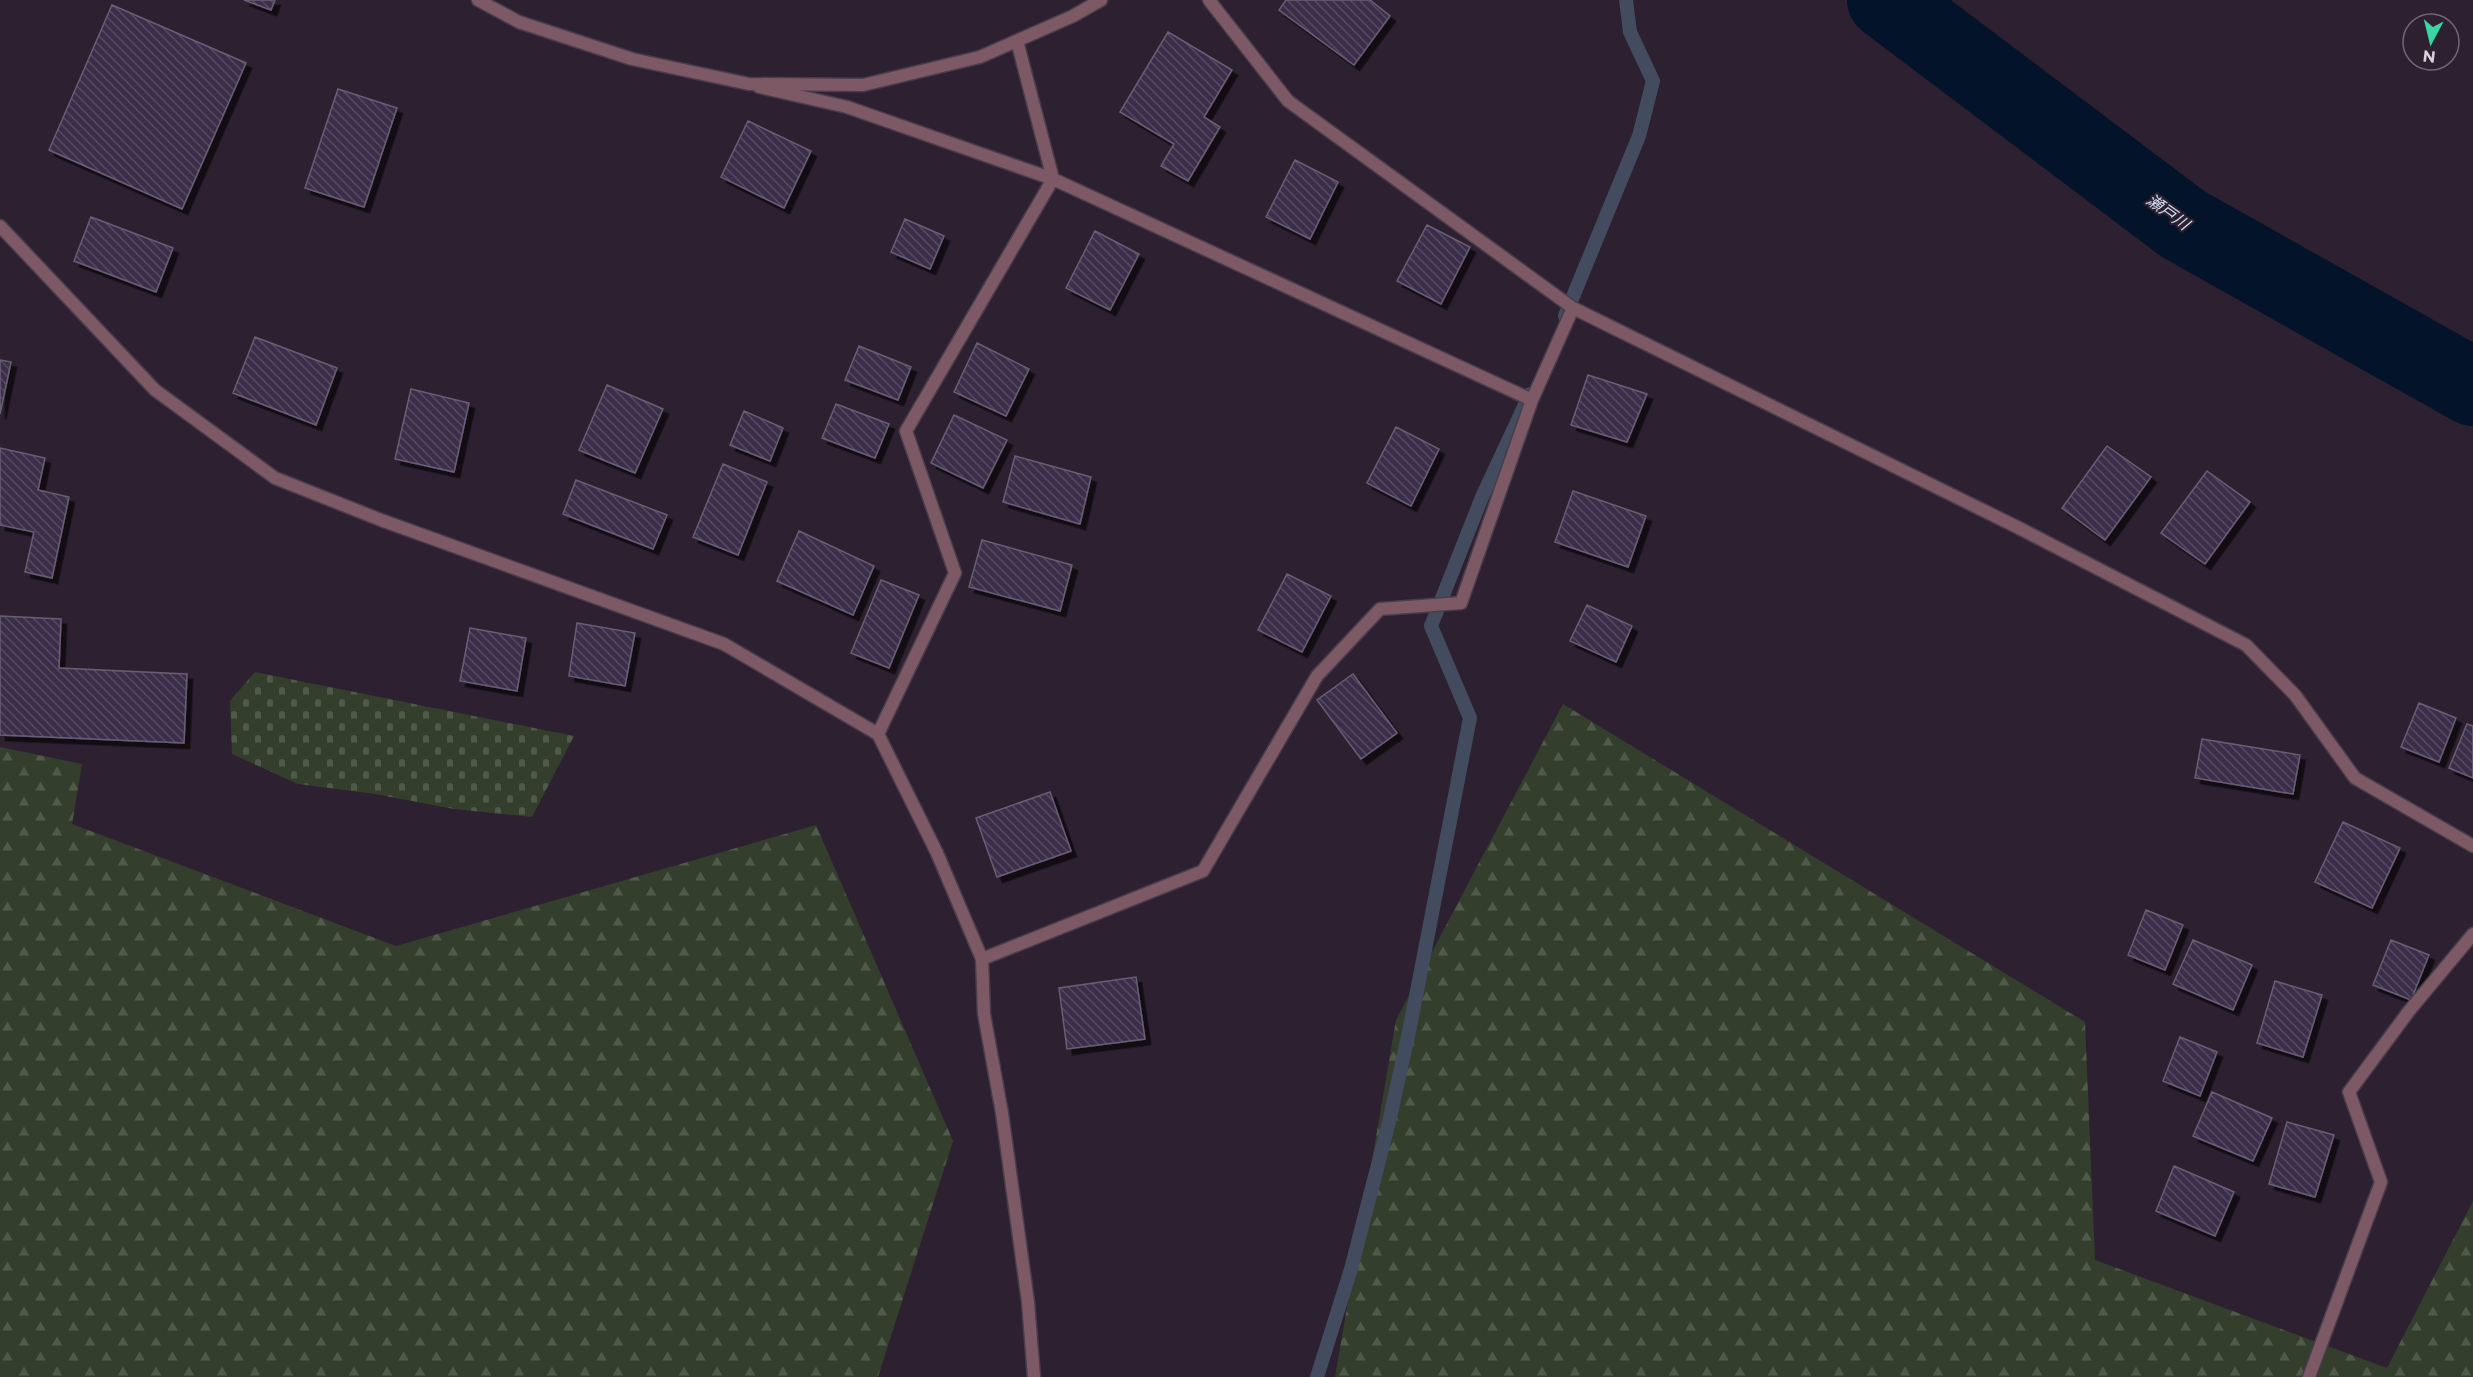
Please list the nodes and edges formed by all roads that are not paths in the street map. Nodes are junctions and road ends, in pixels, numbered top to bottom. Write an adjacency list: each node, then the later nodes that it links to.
1 (478, 0): 5 (street)
2 (1101, 0): 4 (street)
3 (1209, 0): 8 (street)
4 (1017, 41): 5 (street); 6 (street)
5 (749, 84): 6 (street)
6 (1053, 179): 9 (street); 10 (street)
7 (0, 226): 10 (street)
8 (1573, 308): 9 (street); 11 (street)
9 (1532, 400): 13 (street)
10 (878, 734): 13 (street)
11 (2473, 846)
12 (2473, 934): 15 (street)
13 (982, 959): 14 (street)
14 (1034, 1377)
15 (2309, 1377)

